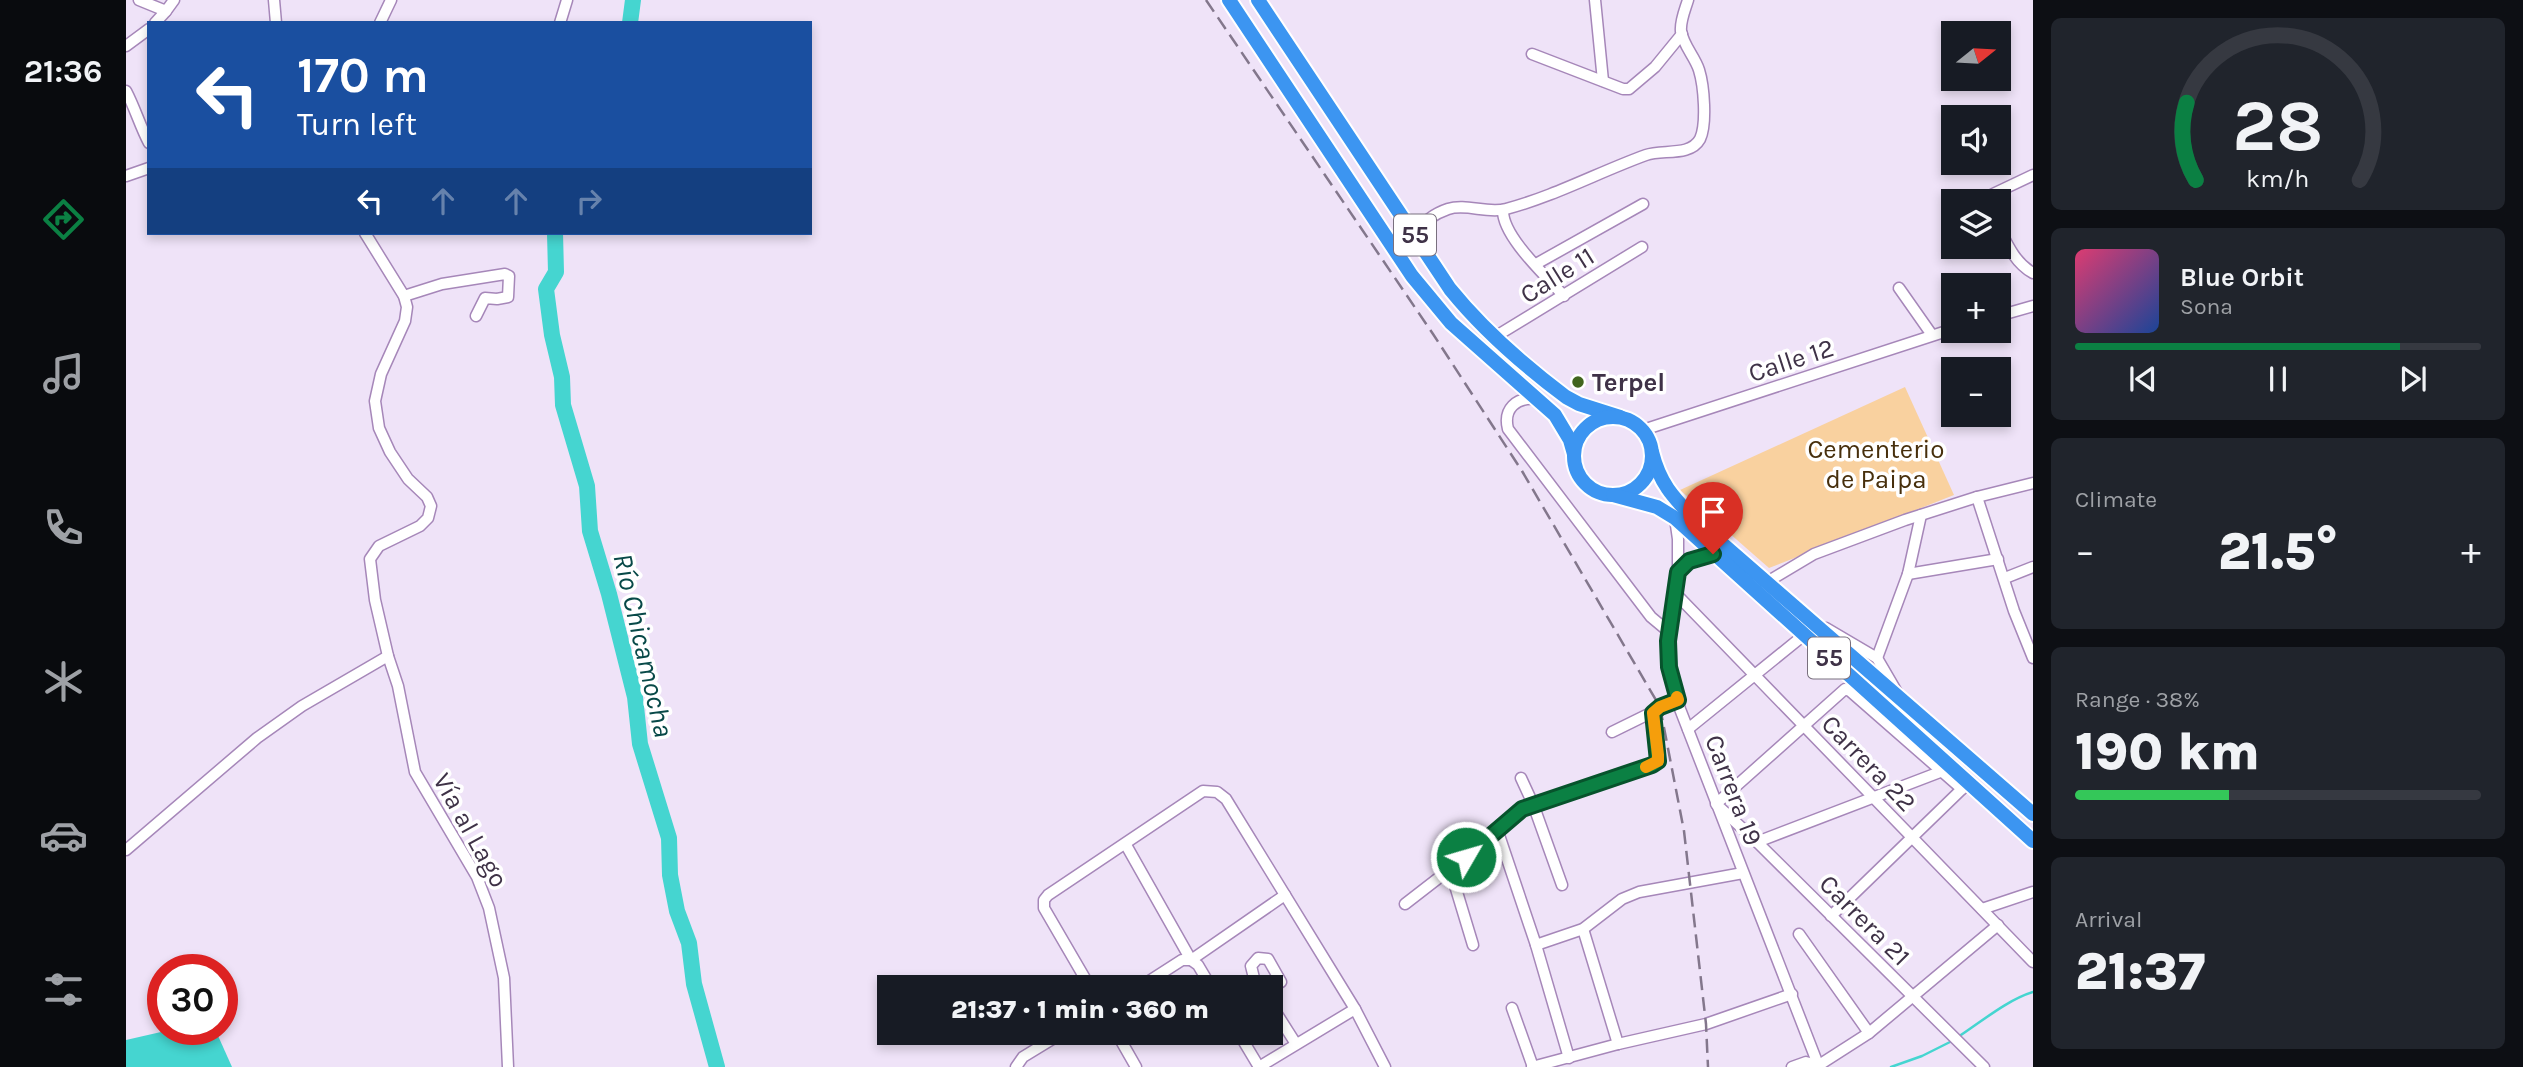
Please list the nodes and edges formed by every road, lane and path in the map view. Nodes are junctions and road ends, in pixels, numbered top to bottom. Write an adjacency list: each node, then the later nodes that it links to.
1 (139, 0): 10 (street)
2 (174, 0): 10 (street)
3 (274, 0): 12 (street)
4 (391, 0): 13 (street)
5 (567, 0): 14 (street)
6 (1229, 0): 43 (highway, 55)
7 (1258, 0): 28 (highway, 55)
8 (1595, 0): 19 (street)
9 (1688, 0): 16 (street)
10 (166, 11): 11 (street)
11 (157, 21)
12 (276, 21)
13 (381, 21)
14 (561, 21)
15 (147, 31): 17 (street)
16 (1682, 34): 19 (street); 27 (street)
17 (126, 47)
18 (1532, 54): 19 (street)
19 (1604, 81)
20 (126, 91): 21 (street)
21 (147, 140)
22 (147, 168): 24 (street)
23 (2033, 175): 25 (street)
24 (126, 176)
25 (2004, 189)
26 (1643, 204): 32 (street)
27 (1503, 210): 28 (street); 32 (street)
28 (1415, 234): 42 (highway, 55)
29 (366, 235): 35 (street)
30 (1642, 247): 36 (street, Calle 11)
31 (2011, 251): 33 (street)
32 (1536, 264): 36 (street)
33 (2033, 273)
34 (1899, 288): 41 (street)
35 (404, 296): 39 (street); 64 (street, Vía al Lago)
36 (1563, 296): 42 (street, Calle 11)
37 (2033, 306): 38 (street)
38 (2011, 312)
39 (476, 316)
40 (1941, 332): 41 (street, Calle 12)
41 (1932, 335): 45 (street, Calle 12)
42 (1493, 338): 44 (highway, 55)
43 (1536, 399): 47 (highway, 55); 62 (street)
44 (1620, 417): 45 (highway, 55); 47 (highway)
45 (1643, 430): 46 (highway, 55)
46 (1652, 452): 49 (highway); 59 (highway, 55)
47 (1574, 454): 49 (highway, 55)
48 (2033, 483): 50 (street)
49 (1613, 495): 52 (highway, 55)
50 (1977, 497): 51 (street); 54 (street)
51 (1922, 514): 57 (street); 59 (street)
52 (1675, 518): 53 (highway, 55); 56 (street, Carrera 19)
53 (1713, 554): 56 (street); 63 (highway, 55)
54 (1998, 559): 57 (street); 58 (street)
55 (2033, 567): 58 (street)
56 (1678, 572): 60 (street, Carrera 19)
57 (1908, 574): 66 (street)
58 (2004, 578): 65 (street)
59 (1767, 582): 61 (highway, 55)
60 (1676, 594): 62 (street, Carrera 19); 67 (street, Carrera 22)
61 (1813, 622): 66 (street); 68 (highway, 55)
62 (1669, 632): 69 (street, Carrera 19)
63 (1804, 635): 67 (street); 76 (highway, 55)
64 (388, 656): 86 (street); 121 (street, Vía al Lago)
65 (2033, 658)
66 (1877, 659): 68 (street)
67 (1755, 676): 71 (street, Carrera 22); 72 (street)
68 (1900, 697): 80 (highway, 55)
69 (1678, 700): 70 (street); 72 (street, Carrera 19)
70 (1653, 713): 73 (street); 78 (street)
71 (1803, 725): 74 (street); 77 (street, Carrera 22); 79 (street)
72 (1688, 729): 79 (street, Carrera 19)
73 (1612, 732)
74 (1940, 772): 76 (street); 77 (street)
75 (1521, 778): 78 (street)
76 (1965, 786): 82 (street); 83 (highway, 55)
77 (1874, 798): 82 (street, Carrera 22); 84 (street)
78 (1533, 804): 81 (street); 89 (street)
79 (1716, 804): 84 (street, Carrera 21); 88 (street, Carrera 19)
80 (2031, 810)
81 (1497, 832): 87 (street); 98 (street)
82 (1912, 838): 93 (street, Carrera 22); 94 (street)
83 (2033, 841)
84 (1757, 842): 94 (street, Carrera 21)
85 (1126, 845): 91 (street); 100 (street); 102 (street)
86 (126, 849)
87 (1450, 869): 92 (street); 99 (street)
88 (1743, 873): 96 (street); 107 (street, Carrera 19)
89 (1563, 885)
90 (2033, 892): 93 (street)
91 (1285, 895): 100 (street); 110 (street)
92 (1405, 905)
93 (1982, 909): 95 (street, Carrera 22)
94 (1831, 916): 108 (street, Carrera 21)
95 (1998, 925): 101 (street, Carrera 22); 108 (street)
96 (1583, 929): 98 (street); 114 (street)
97 (1799, 934): 112 (street)
98 (1536, 945): 118 (street)
99 (1473, 946)
100 (1191, 960): 103 (street); 104 (street)
101 (2032, 960)
102 (1083, 975)
103 (1159, 975)
104 (1204, 975)
105 (1253, 975): 106 (street)
106 (1278, 975)
107 (1791, 994): 114 (street); 120 (street, Carrera 19)
108 (1912, 998): 112 (street); 127 (street, Carrera 21)
109 (1512, 1008): 125 (street)
110 (1355, 1009): 113 (street); 124 (street)
111 (1283, 1024): 113 (street)
112 (1869, 1033): 120 (street)
113 (1296, 1044): 123 (street)
114 (1618, 1044): 118 (street)
115 (1043, 1045): 119 (street)
116 (1123, 1045): 122 (street)
117 (1246, 1045): 123 (street)
118 (1569, 1058): 125 (street)
119 (1016, 1066)
120 (1818, 1066): 126 (street)
121 (508, 1067)
122 (1136, 1067)
123 (1259, 1067)
124 (1385, 1067)
125 (1533, 1067)
126 (1792, 1067)
127 (1984, 1067)

